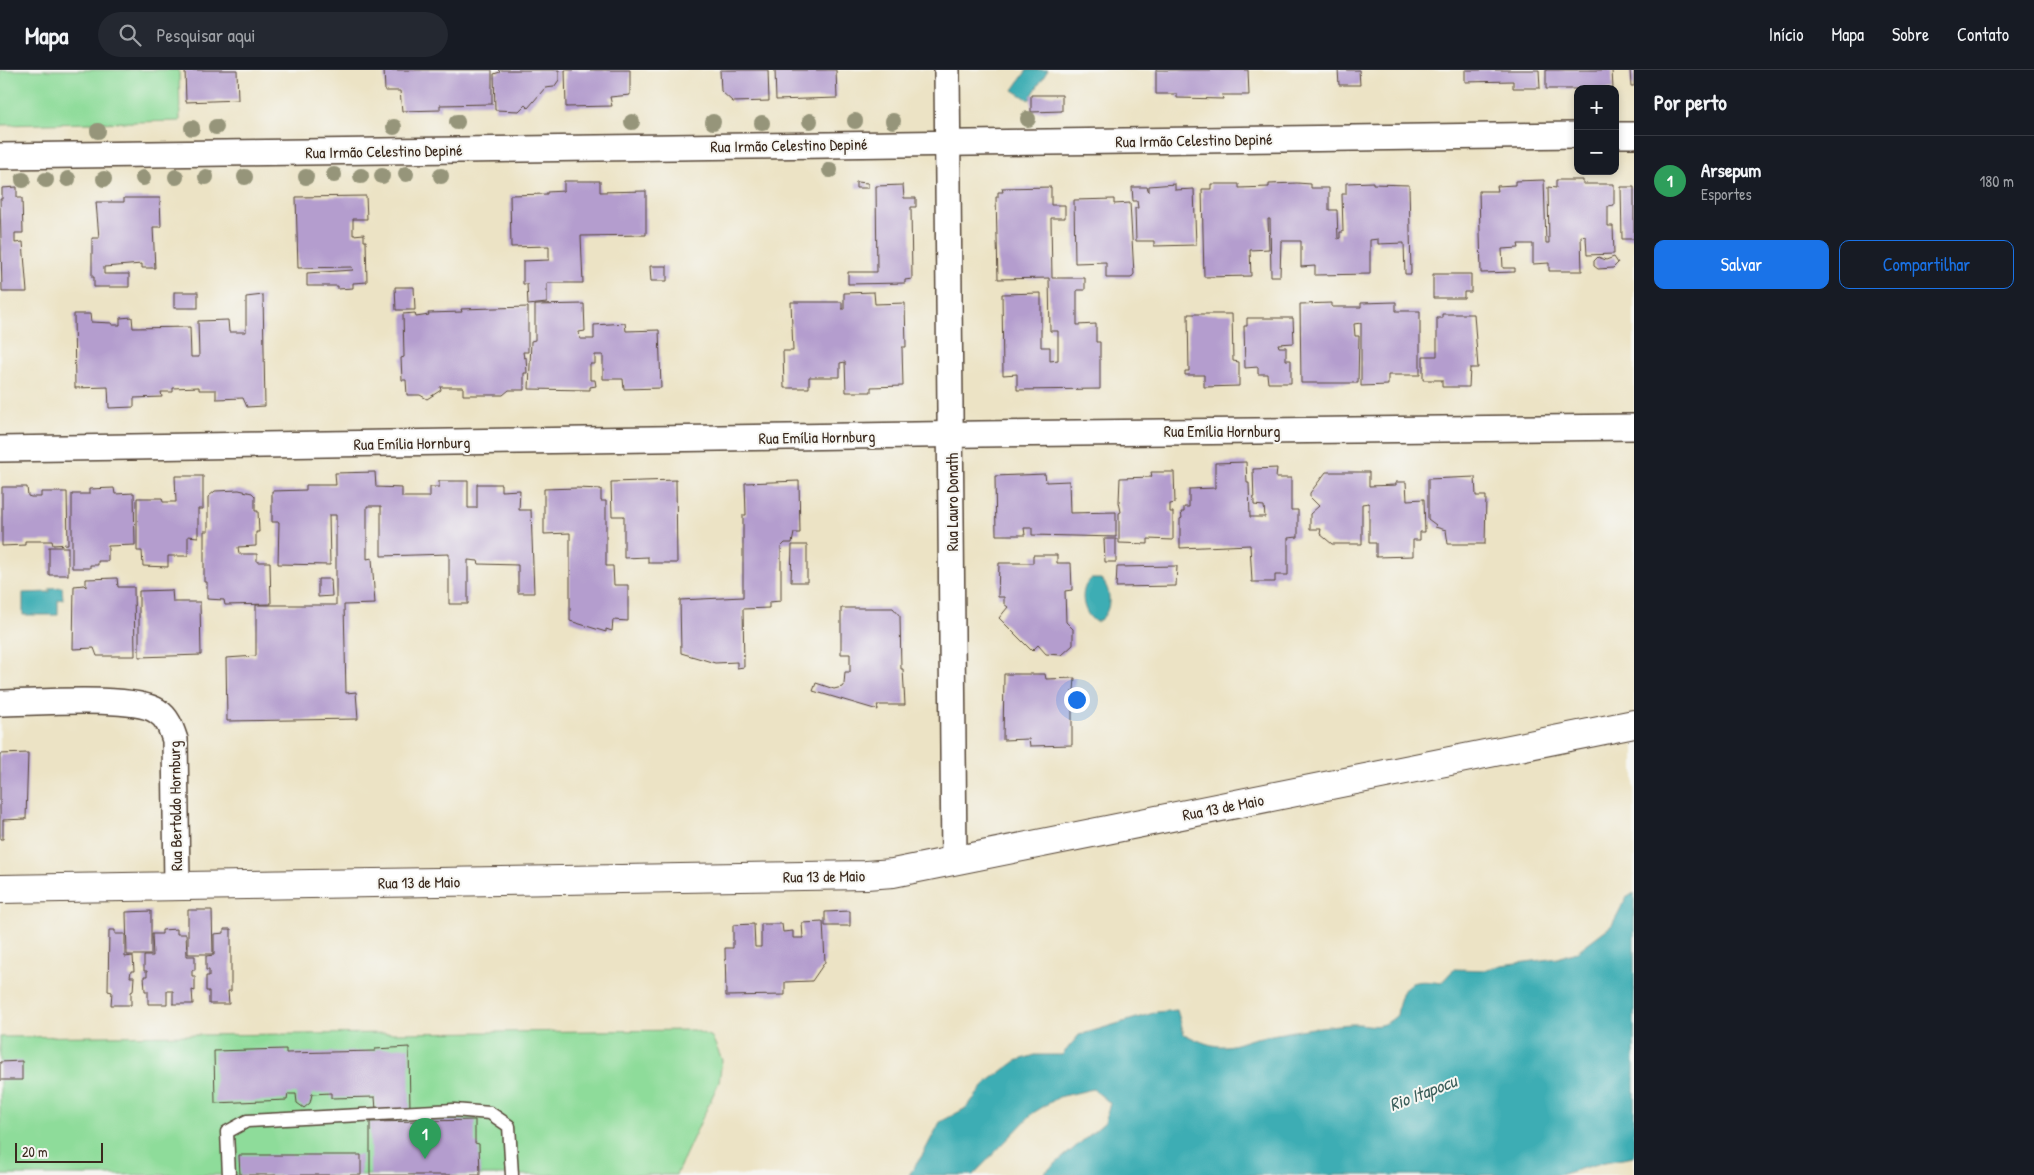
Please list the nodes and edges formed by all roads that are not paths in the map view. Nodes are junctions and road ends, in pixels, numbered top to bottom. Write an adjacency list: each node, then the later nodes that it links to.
1 (947, 70): 5 (street, Rua Lauro Donath)
2 (1574, 135): 5 (street, Rua Irmão Celestino Depiné)
3 (1619, 135): 4 (street)
4 (1634, 135)
5 (948, 143): 6 (street, Rua Irmão Celestino Depiné); 8 (street, Rua Lauro Donath)
6 (0, 156)
7 (1634, 428): 8 (street, Rua Emília Hornburg)
8 (951, 434): 9 (street, Rua Emília Hornburg); 12 (street, Rua Lauro Donath)
9 (0, 449)
10 (0, 703): 13 (street, Rua Bertoldo Hornburg)
11 (1634, 724): 12 (main road, Rua 13 de Maio)
12 (954, 861): 13 (main road, Rua 13 de Maio)
13 (177, 885): 14 (main road, Rua 13 de Maio)
14 (0, 889)
15 (229, 1175): 16 (lane)
16 (512, 1175)

